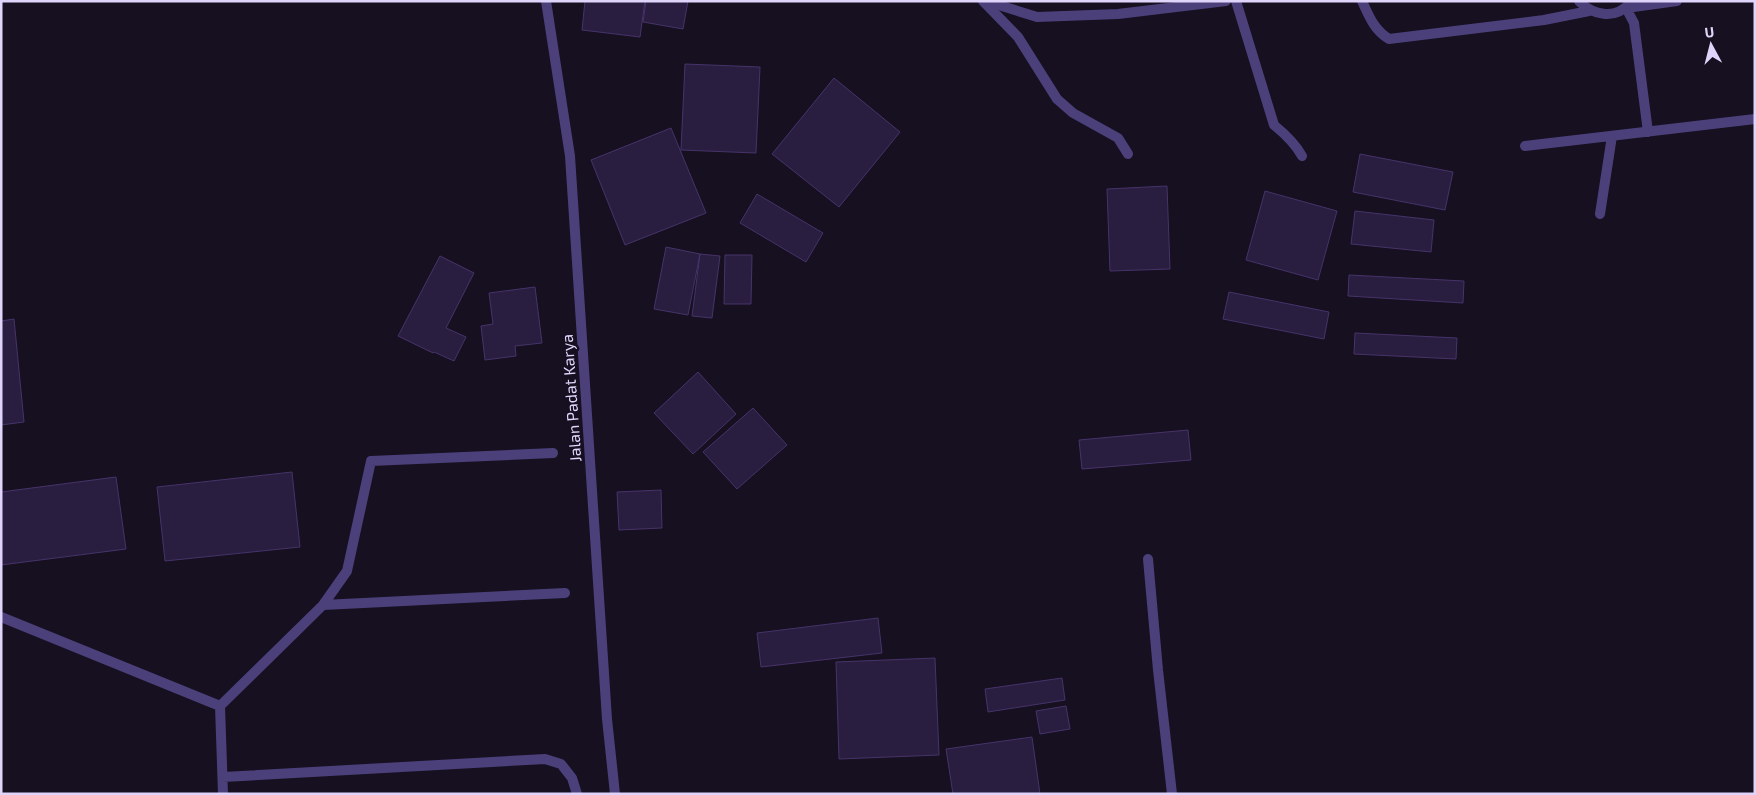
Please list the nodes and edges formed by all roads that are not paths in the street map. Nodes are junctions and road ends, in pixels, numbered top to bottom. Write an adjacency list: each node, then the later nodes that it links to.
1 (546, 1): 26 (street, Jalan Padat Karya)
2 (985, 1): 3 (street); 14 (street)
3 (1226, 1)
4 (1236, 1): 15 (street)
5 (1362, 1): 9 (street)
6 (1579, 1): 9 (street)
7 (1677, 1): 8 (street)
8 (1628, 4): 9 (street); 11 (street)
9 (1589, 11)
10 (1755, 119): 11 (street)
11 (1648, 132): 12 (street)
12 (1612, 136): 13 (street); 16 (street)
13 (1525, 146)
14 (1128, 154)
15 (1302, 156)
16 (1600, 214)
17 (554, 453): 20 (street)
18 (1148, 559): 27 (street)
19 (565, 593): 20 (street)
20 (324, 605): 22 (street)
21 (1, 616): 22 (street)
22 (220, 706): 23 (street)
23 (223, 777): 24 (street); 25 (street)
24 (223, 794)
25 (577, 794)
26 (615, 794)
27 (1172, 794)

